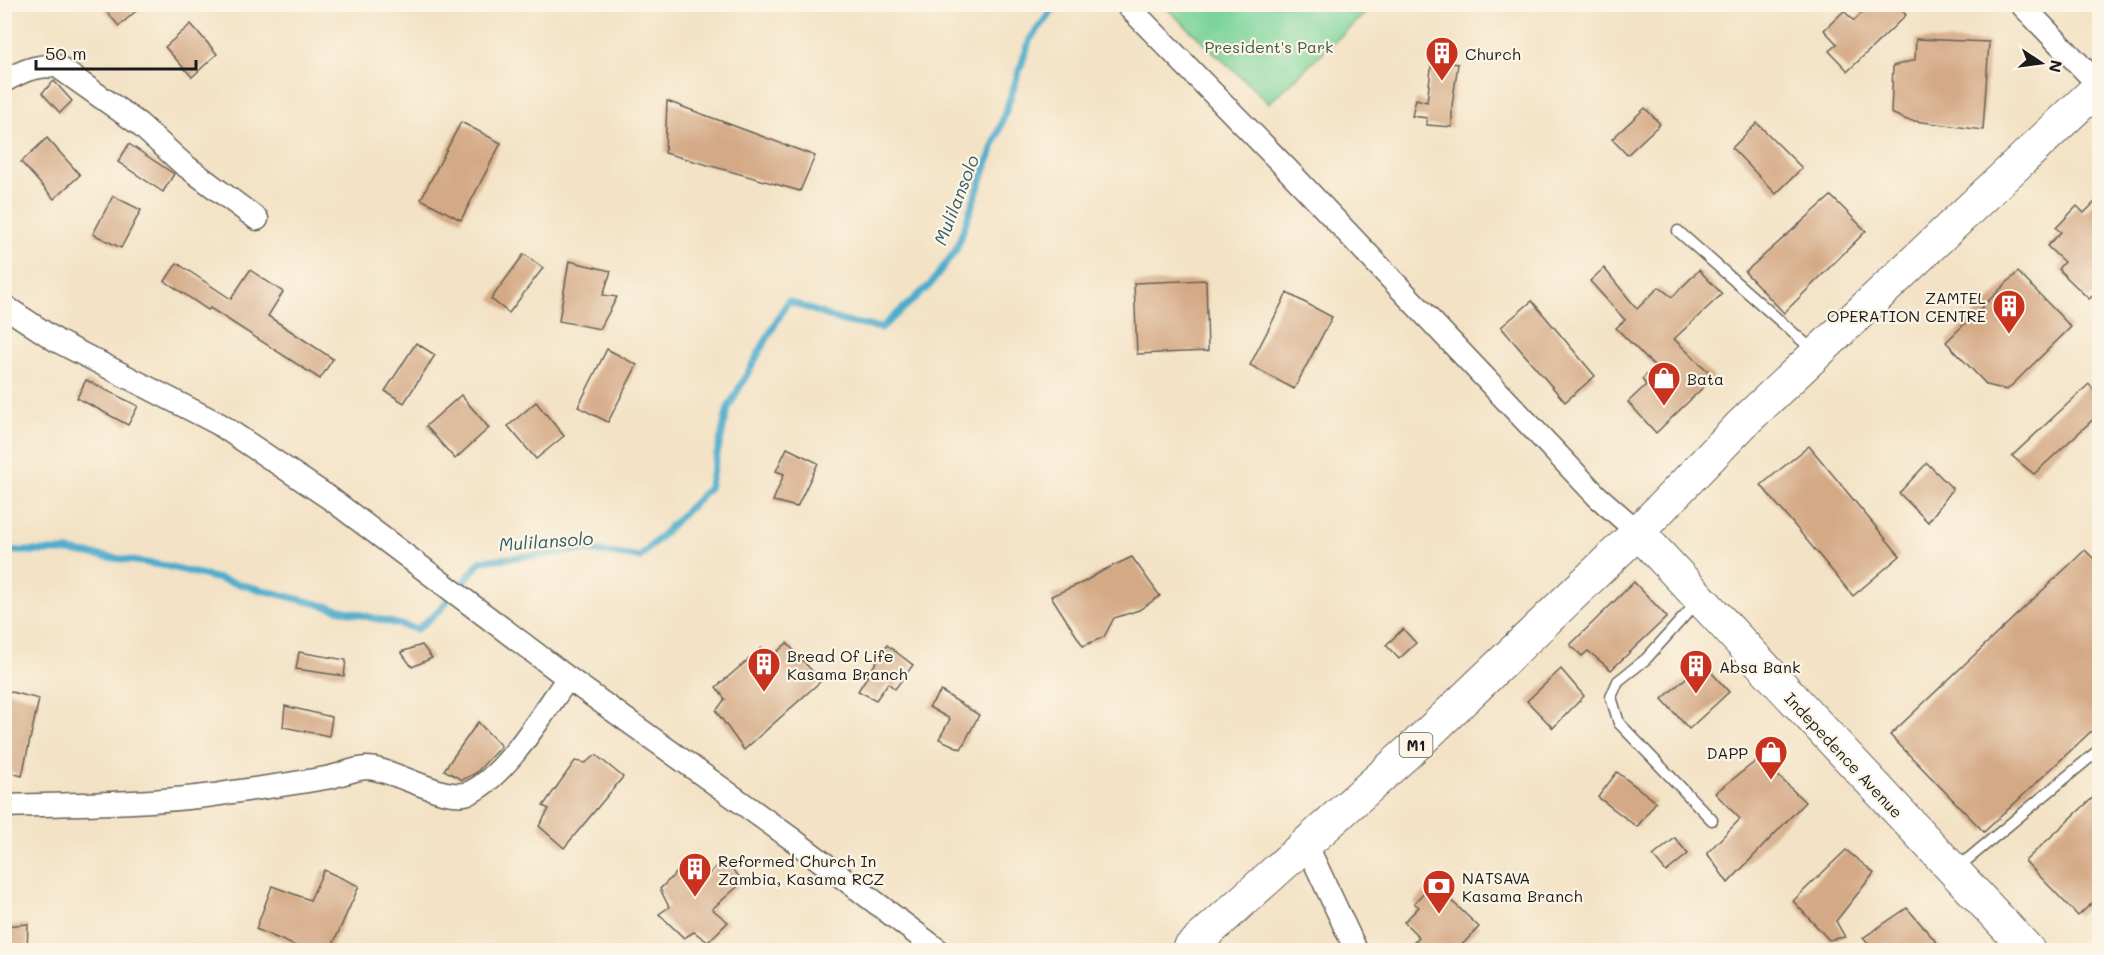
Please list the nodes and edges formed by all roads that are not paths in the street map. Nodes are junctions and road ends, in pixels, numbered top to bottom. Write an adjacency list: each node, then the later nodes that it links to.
1 (1126, 4): 9 (street)
2 (2021, 4): 4 (street)
3 (4, 81): 5 (street)
4 (2100, 86): 8 (main road)
5 (257, 219)
6 (1678, 231): 8 (lane)
7 (4, 306): 11 (street)
8 (1816, 353): 9 (main road)
9 (1638, 532): 10 (main road, Indepedence Avenue); 15 (main road, M1)
10 (1699, 600): 14 (lane); 16 (main road, Indepedence Avenue)
11 (568, 678): 13 (street); 17 (street)
12 (2100, 749): 16 (lane)
13 (4, 806)
14 (1712, 820)
15 (1306, 844): 18 (main road, M1); 19 (street)
16 (1953, 872): 20 (main road, Indepedence Avenue)
17 (938, 951)
18 (1188, 951)
19 (1356, 951)
20 (2028, 951)

